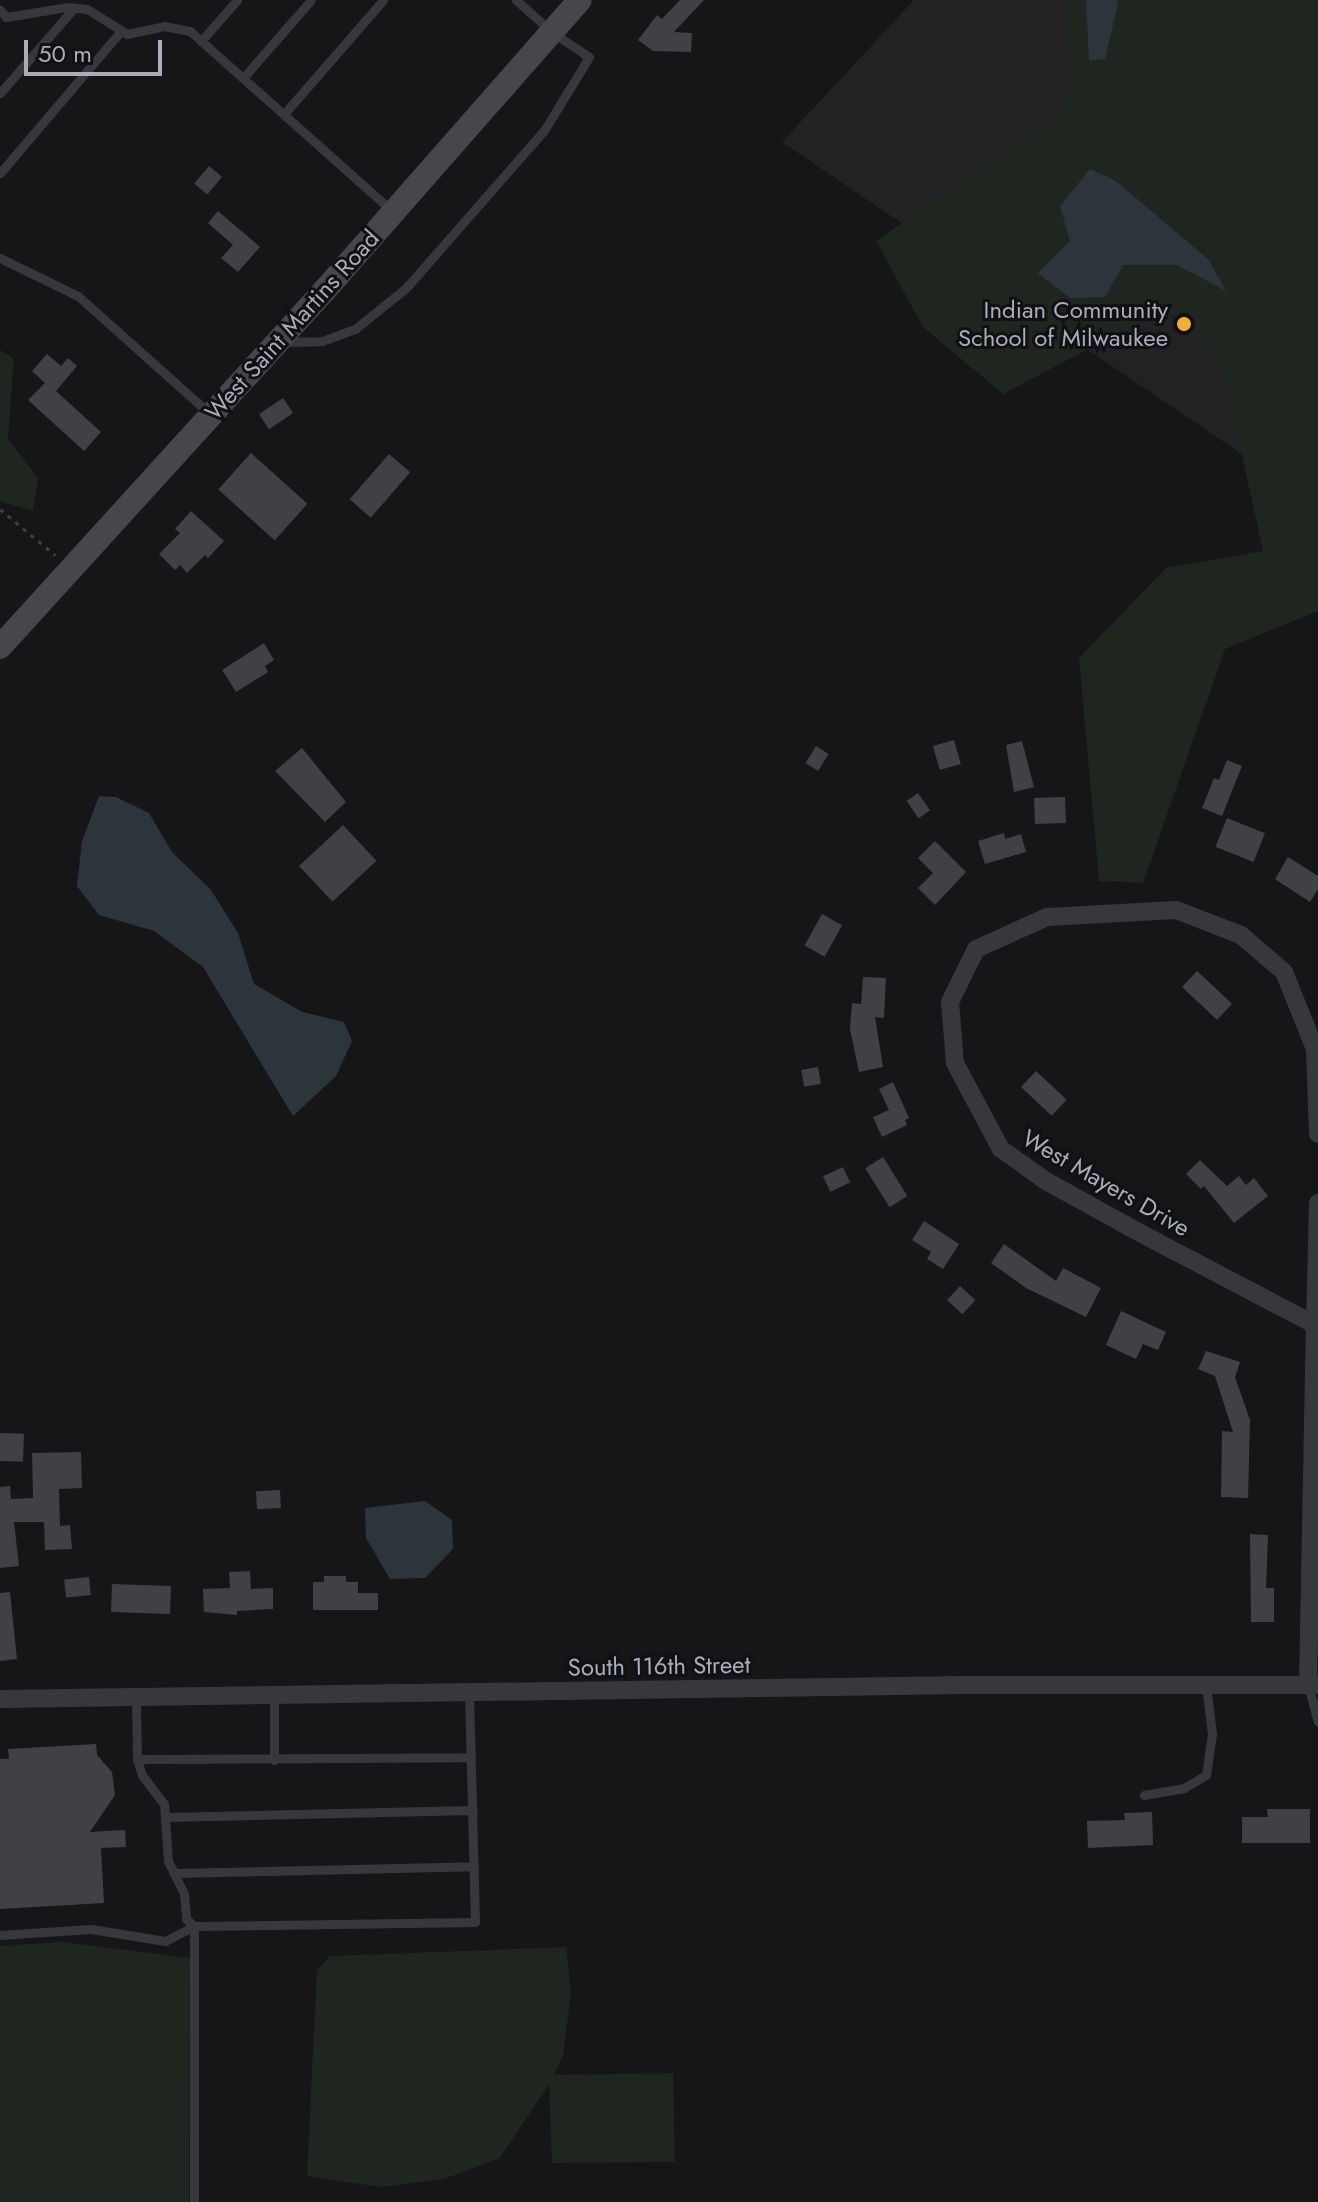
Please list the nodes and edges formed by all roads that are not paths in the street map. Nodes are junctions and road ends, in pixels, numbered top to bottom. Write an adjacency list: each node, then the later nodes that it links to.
1 (237, 0): 10 (lane)
2 (311, 0): 11 (lane)
3 (383, 0): 13 (lane)
4 (516, 0): 9 (lane)
5 (580, 0): 9 (street, West Saint Martins Road)
6 (74, 8): 7 (lane); 8 (lane); 12 (lane)
7 (2, 16)
8 (121, 31): 10 (lane); 14 (lane)
9 (552, 32): 15 (street, West Saint Martins Road); 17 (lane)
10 (201, 41): 11 (lane)
11 (243, 78): 13 (lane)
12 (0, 93)
13 (284, 114): 15 (lane)
14 (0, 173)
15 (393, 212): 17 (street, West Saint Martins Road)
16 (0, 258): 18 (lane)
17 (274, 343): 18 (street, West Saint Martins Road)
18 (211, 415): 19 (street, West Saint Martins Road)
19 (0, 647)
20 (1318, 1134): 22 (street, West Mayers Drive)
21 (1318, 1203): 22 (street)
22 (1316, 1337): 23 (street)
23 (1316, 1426): 25 (street)
24 (1206, 1685): 25 (street, South 116th Street); 26 (street, South 116th Street); 34 (lane)
25 (1313, 1685): 30 (lane)
26 (469, 1692): 27 (street, South 116th Street); 31 (lane)
27 (274, 1695): 28 (street, South 116th Street); 33 (lane)
28 (136, 1697): 29 (street, South 116th Street); 32 (lane)
29 (0, 1699)
30 (1318, 1722)
31 (471, 1757): 33 (lane); 35 (lane)
32 (137, 1759): 33 (lane); 36 (lane)
33 (274, 1760)
34 (1144, 1795)
35 (473, 1810): 36 (lane); 37 (lane)
36 (166, 1817): 38 (lane)
37 (474, 1866): 38 (lane); 39 (lane)
38 (174, 1873): 39 (lane)
39 (194, 1926): 40 (lane); 41 (lane)
40 (0, 1935)
41 (194, 2202)

